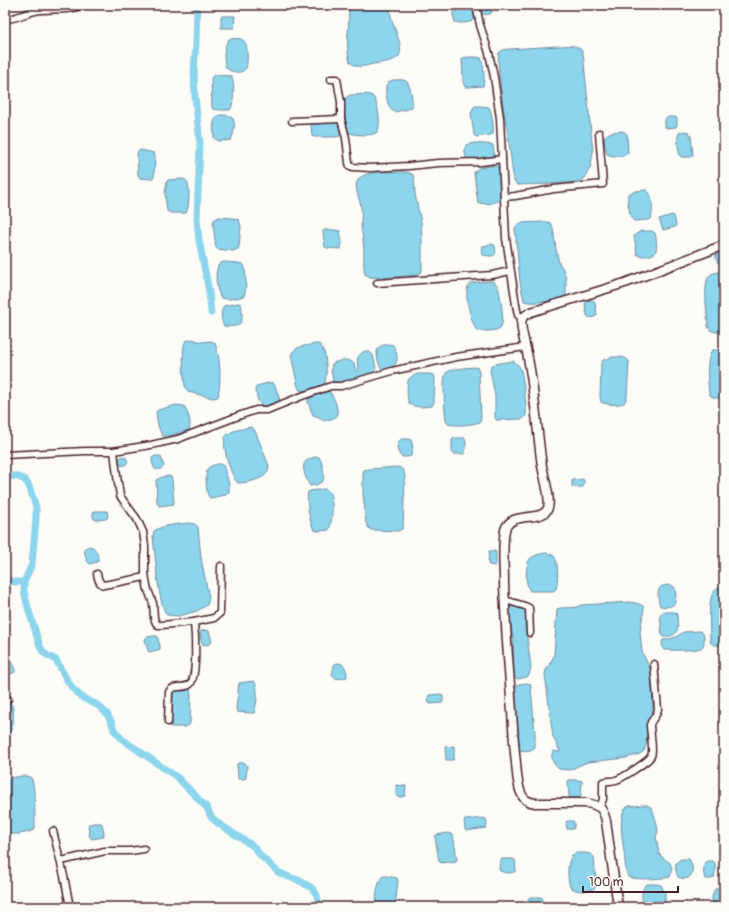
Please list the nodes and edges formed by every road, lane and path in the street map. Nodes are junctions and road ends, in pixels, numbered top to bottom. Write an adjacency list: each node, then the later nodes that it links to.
1 (82, 5): 3 (street)
2 (476, 5): 8 (street)
3 (5, 19)
4 (331, 79): 5 (street)
5 (341, 119): 6 (street); 8 (street)
6 (292, 121)
7 (599, 133): 9 (street)
8 (502, 159): 9 (street)
9 (504, 197): 11 (street)
10 (724, 245): 13 (street)
11 (510, 272): 12 (street); 13 (street)
12 (377, 283)
13 (522, 318): 14 (street)
14 (526, 347): 15 (street); 20 (street)
15 (114, 451): 16 (street); 19 (street)
16 (5, 455)
17 (221, 566): 21 (street)
18 (97, 574): 19 (street)
19 (146, 577): 21 (street)
20 (505, 600): 22 (street); 25 (street)
21 (194, 622): 24 (street)
22 (530, 633)
23 (654, 664): 25 (street)
24 (168, 722)
25 (600, 807): 30 (street)
26 (52, 832): 28 (street)
27 (144, 849): 28 (street)
28 (61, 861): 29 (street)
29 (70, 907)
30 (618, 907)

